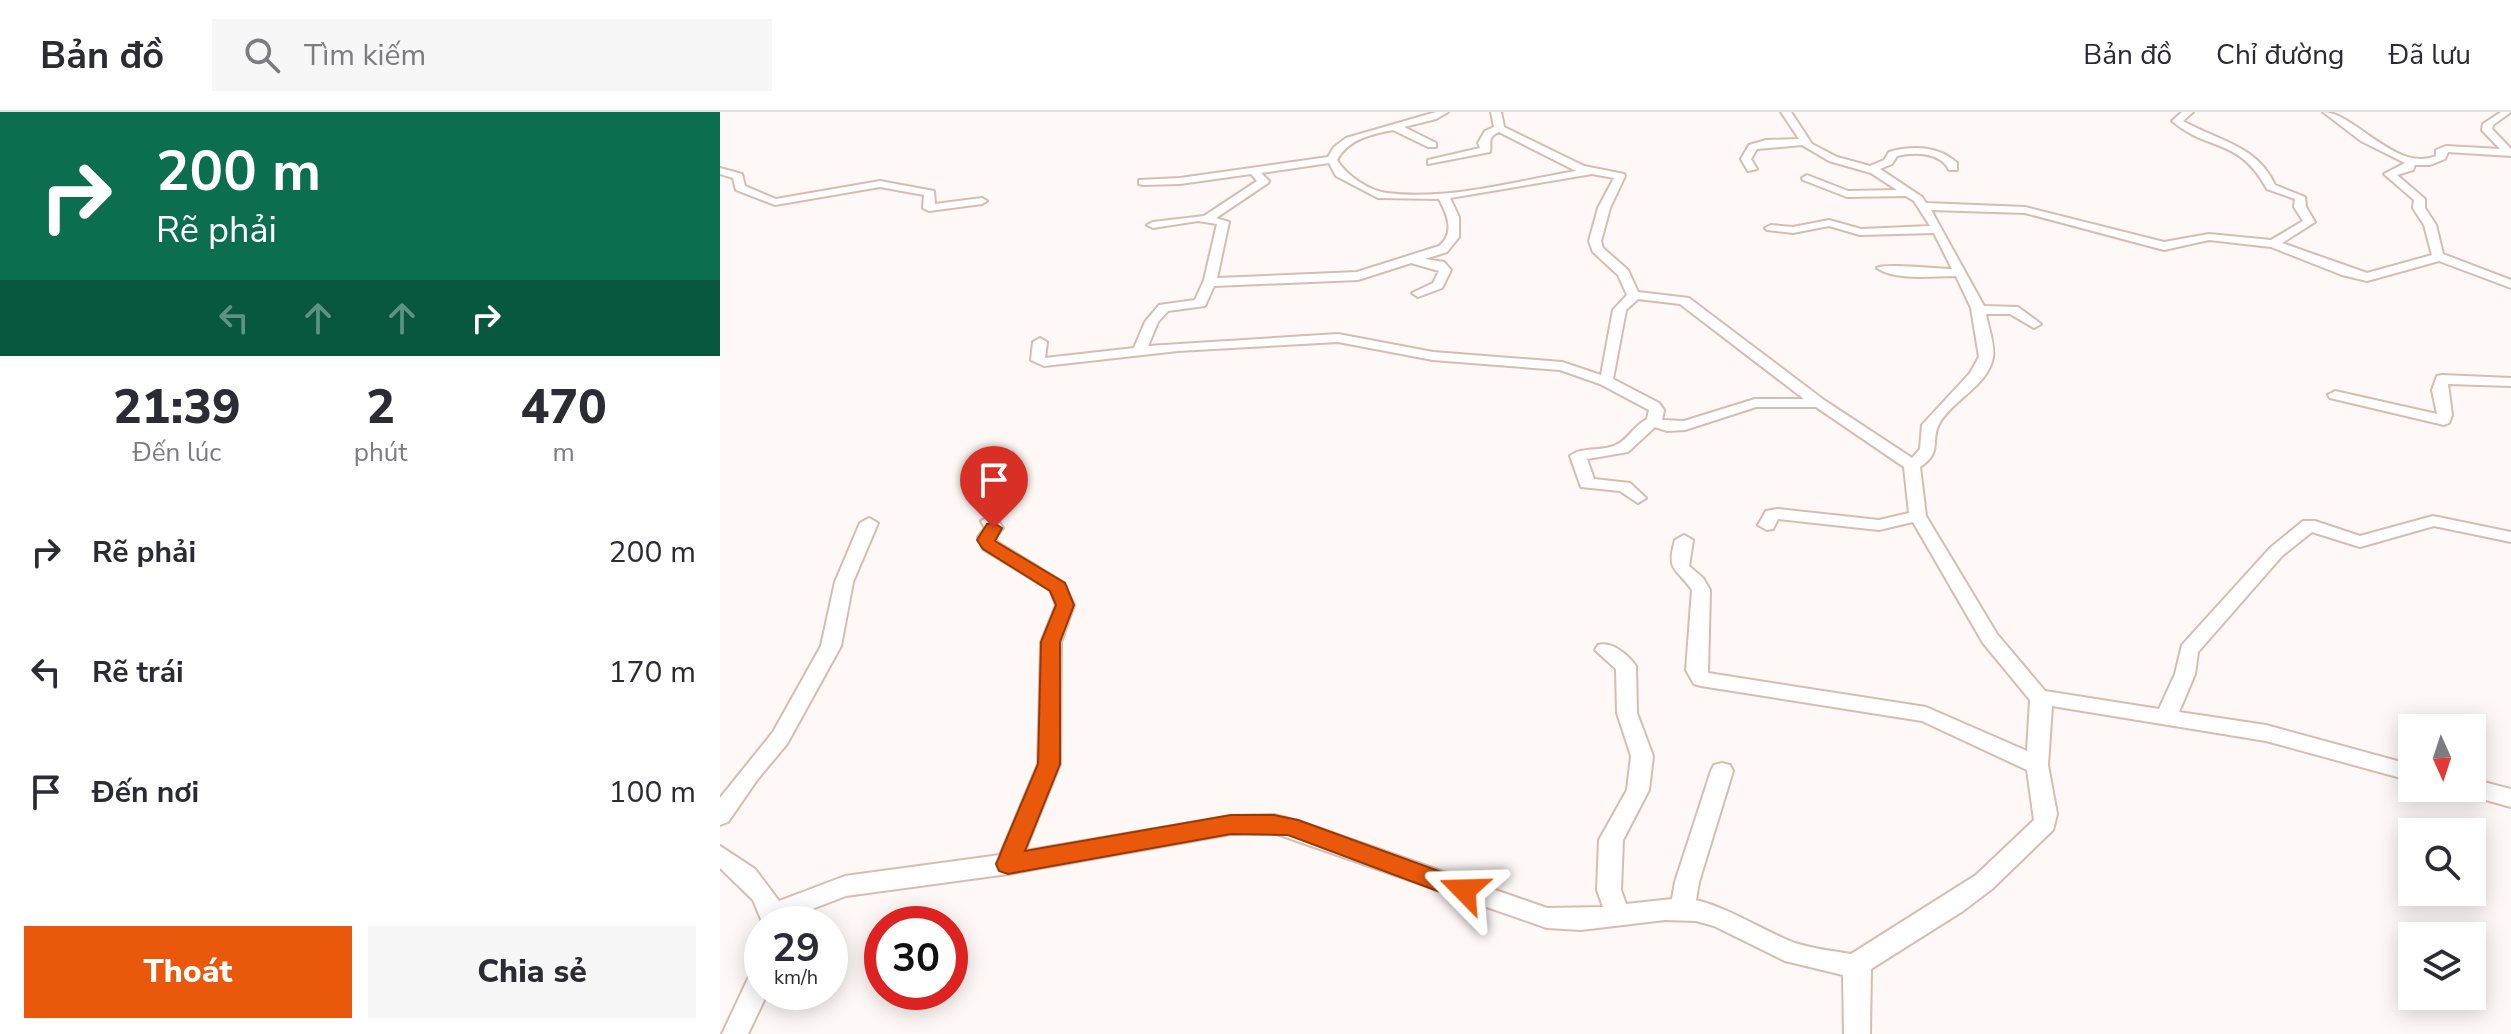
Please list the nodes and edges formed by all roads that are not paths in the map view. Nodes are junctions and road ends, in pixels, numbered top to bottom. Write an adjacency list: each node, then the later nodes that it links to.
1 (1443, 112): 7 (street)
2 (1496, 112): 8 (street)
3 (1786, 112): 10 (street)
4 (2188, 112): 32 (street)
5 (2328, 112): 15 (street)
6 (2508, 112): 15 (street)
7 (1393, 126): 11 (street); 13 (street)
8 (1499, 128): 14 (street); 21 (street)
9 (1899, 139): 12 (street)
10 (1803, 142): 17 (street); 18 (street)
11 (1432, 145)
12 (1919, 151): 16 (street); 18 (street)
13 (1332, 160): 20 (street); 25 (street)
14 (1432, 162)
15 (2411, 162): 33 (street)
16 (1953, 168)
17 (1752, 169)
18 (1872, 169): 24 (street)
19 (720, 171): 26 (street)
20 (1253, 171): 23 (street); 28 (street)
21 (1591, 171): 25 (street); 40 (street)
22 (1807, 178): 24 (street)
23 (1143, 182)
24 (1909, 193): 27 (street)
25 (1443, 196): 34 (street)
26 (982, 201)
27 (1924, 206): 31 (street); 32 (street)
28 (1208, 218): 29 (street); 37 (street)
29 (1153, 225)
30 (1771, 228): 31 (street)
31 (1938, 229): 36 (street)
32 (2273, 244): 33 (street)
33 (2439, 257): 38 (street)
34 (1411, 259): 37 (street); 39 (street)
35 (1883, 268): 36 (street)
36 (1960, 272): 41 (street)
37 (1210, 281): 44 (street)
38 (2511, 284)
39 (1418, 293)
40 (1635, 296): 45 (street); 48 (street)
41 (1979, 310): 42 (street); 50 (street)
42 (2034, 324)
43 (1040, 342): 44 (street)
44 (1140, 350): 45 (street)
45 (1605, 381): 49 (street)
46 (2511, 382): 47 (street)
47 (2335, 395)
48 (1819, 403): 49 (street); 50 (street)
49 (1654, 422): 51 (street)
50 (1912, 465): 52 (street)
51 (1638, 498)
52 (1918, 516): 55 (street); 59 (street)
53 (990, 521): 68 (street)
54 (869, 523): 66 (street)
55 (1767, 525)
56 (2511, 537): 60 (street)
57 (1684, 540): 61 (street)
58 (1605, 650): 72 (street)
59 (2039, 697): 60 (street); 61 (street)
60 (2166, 717): 62 (street)
61 (2037, 765): 73 (street)
62 (2398, 769)
63 (1722, 771): 71 (street)
64 (2486, 792): 65 (street)
65 (2511, 798)
66 (720, 816)
67 (720, 856): 69 (street)
68 (1008, 864): 70 (street); 72 (street)
69 (768, 906)
70 (801, 906)
71 (1683, 909): 72 (street); 73 (street)
72 (1617, 914)
73 (1857, 967): 76 (street)
74 (746, 1010): 75 (street)
75 (735, 1034)
76 (1857, 1034)

